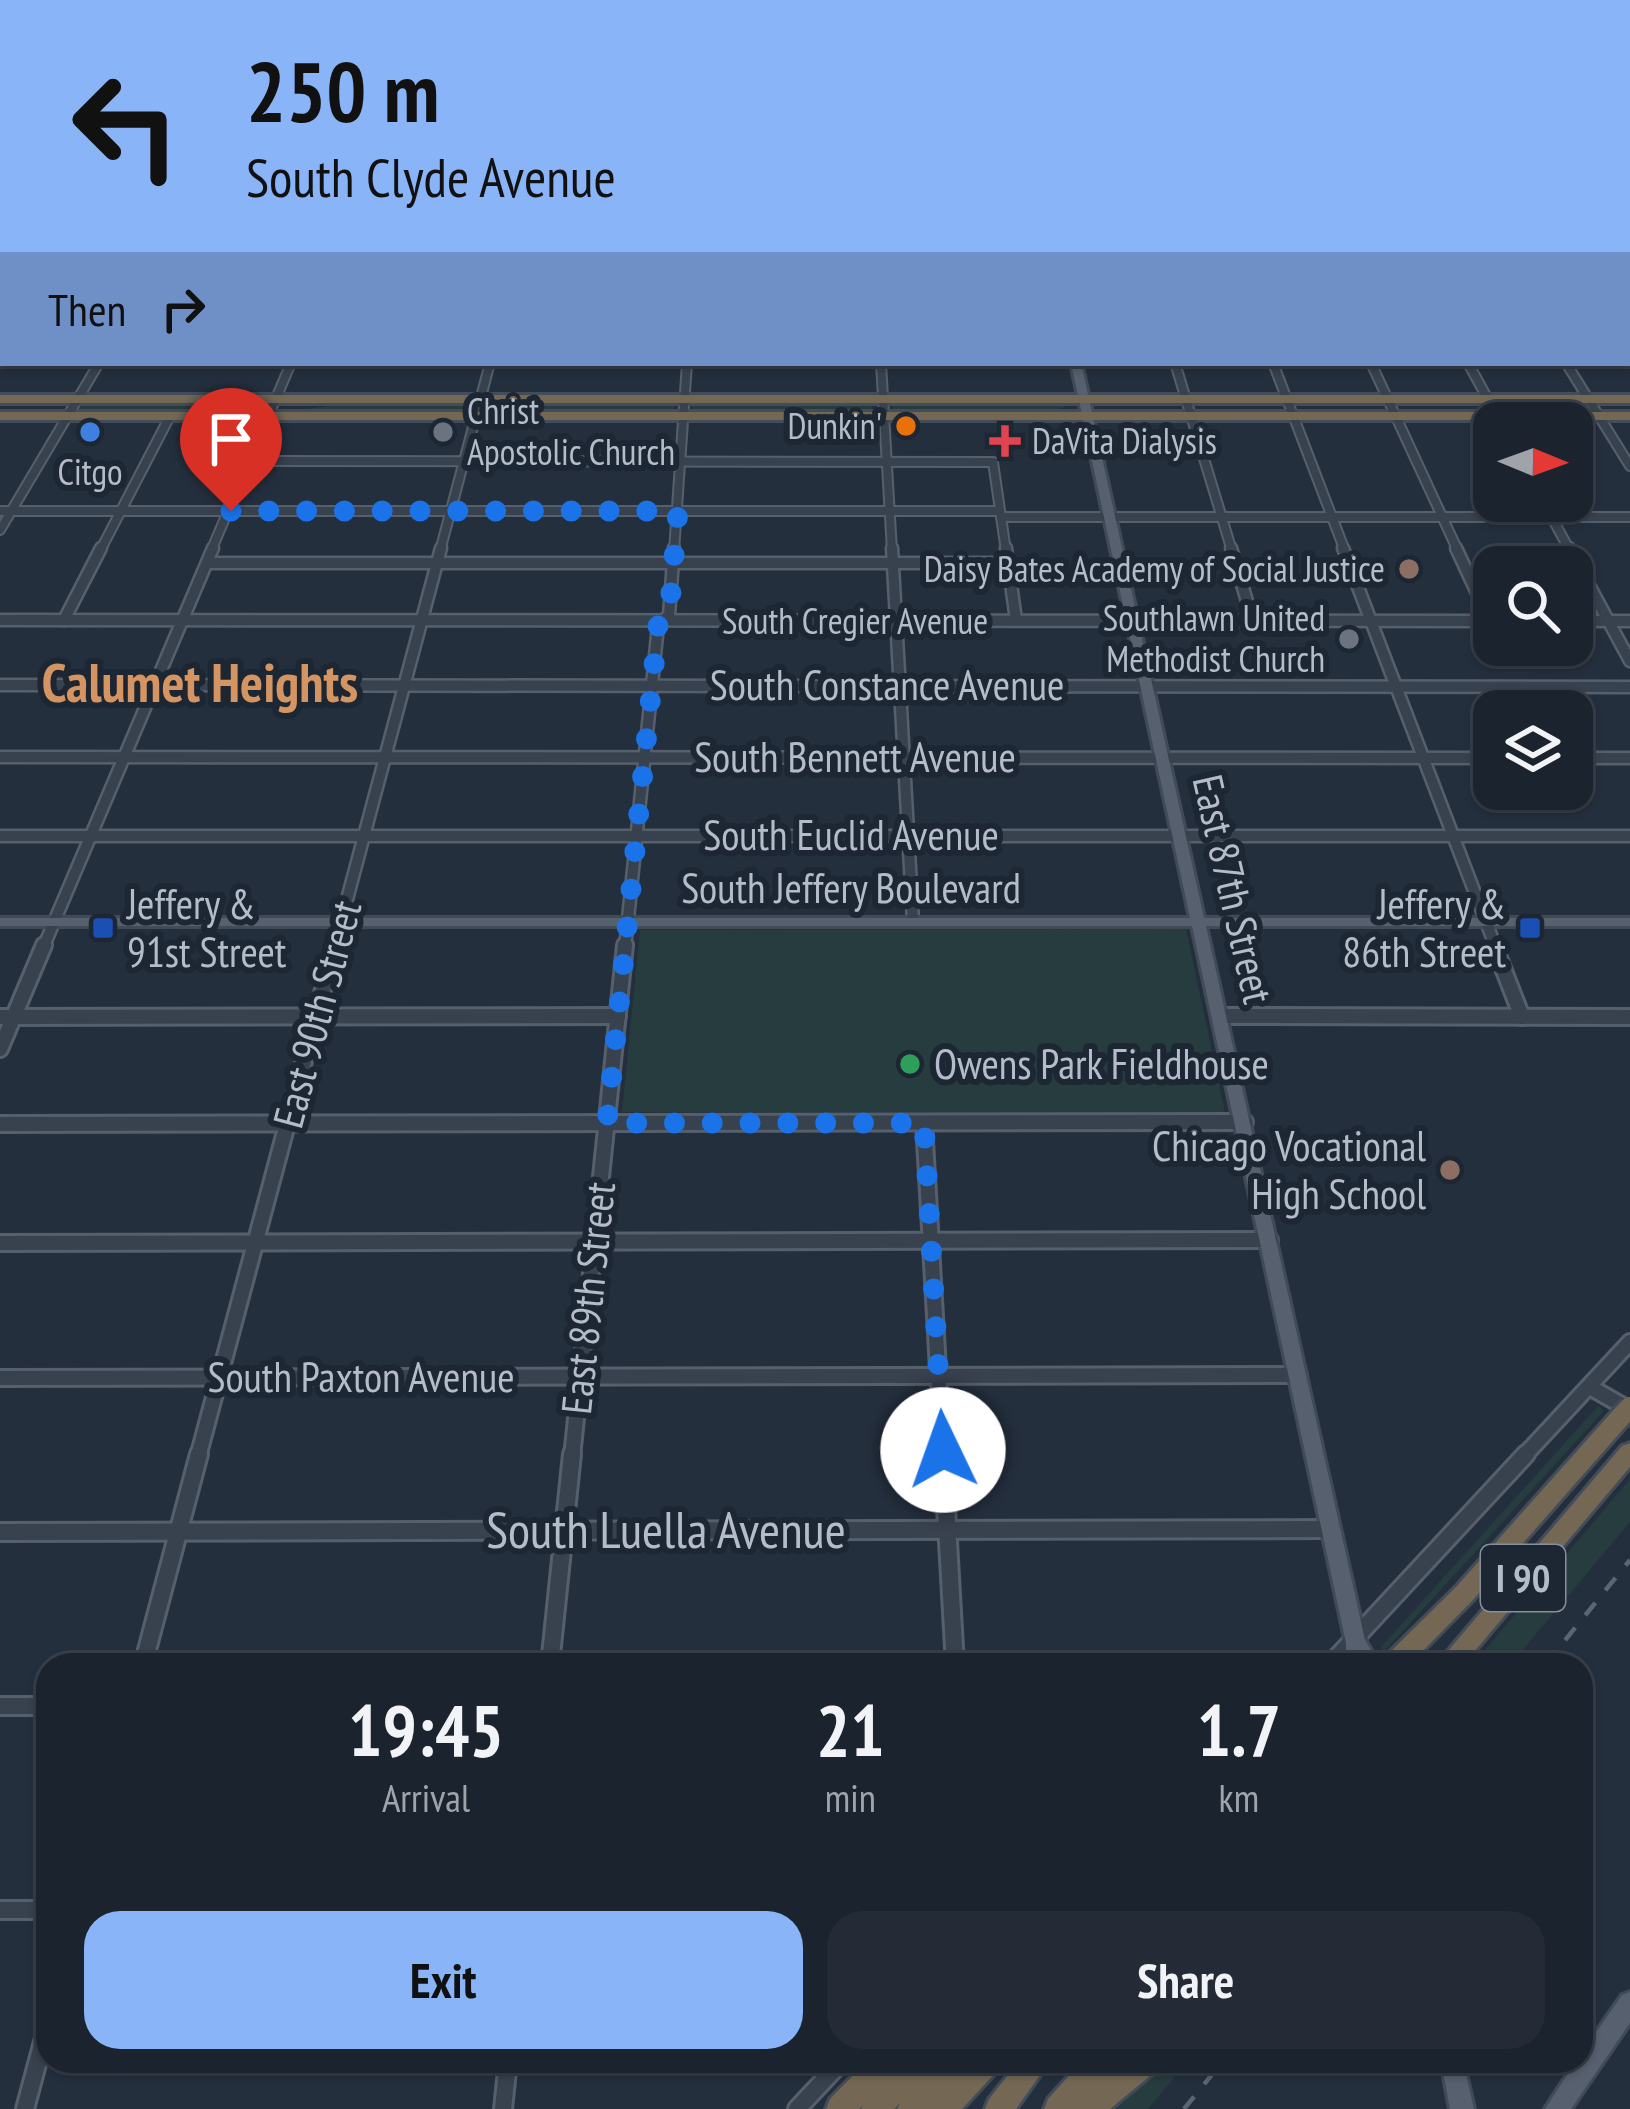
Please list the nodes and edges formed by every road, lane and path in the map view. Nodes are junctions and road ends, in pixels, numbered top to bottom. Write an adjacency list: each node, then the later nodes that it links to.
1 (97, 366): 13 (street)
2 (290, 366): 14 (street)
3 (489, 366): 16 (street, East 90th Street)
4 (687, 366): 17 (street, East 89th Street)
5 (881, 366): 18 (street)
6 (1077, 366): 22 (main road, East 87th Street)
7 (1176, 366): 24 (street)
8 (1274, 366): 19 (street)
9 (1372, 366): 25 (street)
10 (1470, 366): 26 (street)
11 (1568, 366): 20 (street)
12 (0, 399): 13 (highway)
13 (77, 399): 14 (highway); 29 (street)
14 (276, 399): 15 (highway); 31 (highway); 32 (street)
15 (327, 399): 16 (highway); 32 (highway)
16 (480, 399): 17 (highway); 33 (street, East 90th Street)
17 (683, 399): 18 (highway); 34 (street, East 89th Street)
18 (883, 399): 22 (highway); 35 (street)
19 (1286, 399): 24 (highway); 25 (highway); 38 (street)
20 (1588, 399): 21 (highway); 26 (highway); 41 (street)
21 (1630, 399)
22 (1084, 400): 23 (highway); 27 (highway); 36 (main road, East 87th Street)
23 (1127, 400): 24 (highway); 36 (highway)
24 (1186, 400): 37 (street)
25 (1388, 400): 26 (highway); 39 (street)
26 (1488, 400)
27 (1032, 415): 35 (highway); 36 (highway)
28 (0, 416): 29 (highway)
29 (68, 416): 30 (highway); 49 (street)
30 (170, 416): 31 (highway); 50 (street)
31 (230, 416): 32 (highway)
32 (272, 416): 33 (highway); 44 (street)
33 (476, 416): 34 (highway); 45 (street, East 90th Street)
34 (687, 416): 35 (highway); 46 (street, East 89th Street)
35 (884, 416): 47 (street)
36 (1088, 416): 37 (highway); 56 (main road, East 87th Street)
37 (1191, 416): 38 (highway); 57 (street)
38 (1292, 416): 39 (highway); 58 (street)
39 (1395, 416): 43 (highway); 59 (street)
40 (1593, 416): 41 (highway)
41 (1599, 416): 42 (highway); 48 (street)
42 (1630, 416)
43 (1473, 419)
44 (252, 461): 45 (street); 51 (street)
45 (464, 462): 46 (street); 52 (street, East 90th Street)
46 (683, 462): 47 (street); 53 (street, East 89th Street)
47 (886, 462): 54 (street); 55 (street)
48 (1630, 466)
49 (6, 511): 50 (street); 64 (street)
50 (121, 511): 51 (street); 72 (street)
51 (231, 511): 52 (street); 65 (street)
52 (451, 511): 53 (street); 66 (street, East 90th Street)
53 (678, 511): 54 (street); 67 (street, East 89th Street)
54 (889, 511): 55 (street); 68 (street)
55 (1001, 514): 56 (street); 69 (street)
56 (1110, 517): 57 (street); 77 (main road, East 87th Street)
57 (1222, 517): 58 (street); 79 (street)
58 (1331, 517): 59 (street); 80 (street)
59 (1442, 517): 60 (street); 70 (street)
60 (1473, 517)
61 (1593, 517): 62 (street)
62 (1630, 517)
63 (1554, 522): 83 (street)
64 (0, 530)
65 (208, 563): 66 (street); 73 (street)
66 (436, 563): 67 (street); 74 (street, East 90th Street)
67 (674, 563): 68 (street); 78 (street, East 89th Street)
68 (892, 563): 69 (street); 75 (street)
69 (1008, 563): 76 (street)
70 (1473, 581)
71 (0, 620): 72 (street, South Cregier Avenue)
72 (64, 620): 73 (street, South Cregier Avenue)
73 (184, 620): 74 (street, South Cregier Avenue); 90 (street)
74 (421, 620): 78 (street, South Cregier Avenue); 91 (street, East 90th Street)
75 (896, 620): 76 (street, South Cregier Avenue); 78 (street, South Cregier Avenue); 87 (street)
76 (1016, 620): 77 (street, South Cregier Avenue)
77 (1133, 620): 79 (street, South Cregier Avenue); 88 (main road, East 87th Street)
78 (663, 621): 86 (street, East 89th Street)
79 (1253, 621): 80 (street, South Cregier Avenue)
80 (1370, 621): 81 (street, South Cregier Avenue); 92 (street)
81 (1473, 621)
82 (1593, 621): 83 (street)
83 (1608, 621): 84 (street); 85 (street)
84 (1630, 621)
85 (1630, 661)
86 (652, 685): 87 (street, South Constance Avenue); 91 (street, South Constance Avenue); 96 (street, East 89th Street)
87 (899, 685): 88 (street, South Constance Avenue); 97 (street)
88 (1148, 685): 92 (street, South Constance Avenue); 98 (main road, East 87th Street)
89 (0, 686): 90 (street, South Constance Avenue)
90 (156, 686): 91 (street, South Constance Avenue); 94 (street)
91 (404, 686): 95 (street, East 90th Street)
92 (1396, 686): 93 (street, South Constance Avenue); 100 (street)
93 (1630, 687)
94 (125, 757): 95 (street, South Bennett Avenue); 99 (street, South Bennett Avenue); 105 (street)
95 (385, 757): 96 (street, South Bennett Avenue); 106 (street, East 90th Street)
96 (644, 757): 97 (street, South Bennett Avenue); 109 (street, East 89th Street)
97 (904, 757): 98 (street, South Bennett Avenue); 107 (street)
98 (1163, 757): 100 (street, South Bennett Avenue); 104 (main road, East 87th Street)
99 (0, 758)
100 (1423, 758): 101 (street, South Bennett Avenue); 110 (street)
101 (1473, 758)
102 (1593, 758): 103 (street)
103 (1630, 758)
104 (1181, 834): 107 (street, South Euclid Avenue); 110 (street, South Euclid Avenue); 114 (main road, East 87th Street)
105 (92, 835): 106 (street, South Euclid Avenue); 108 (street, South Euclid Avenue); 116 (street)
106 (364, 835): 109 (street, South Euclid Avenue); 117 (street, East 90th Street)
107 (908, 835): 109 (street, South Euclid Avenue); 113 (street)
108 (0, 836)
109 (636, 836): 112 (street, East 89th Street)
110 (1453, 836): 111 (street, South Euclid Avenue); 118 (street)
111 (1630, 836)
112 (628, 921): 113 (main road, South Jeffery Boulevard); 117 (main road, South Jeffery Boulevard); 120 (street, East 89th Street)
113 (913, 921): 114 (main road, South Jeffery Boulevard)
114 (1200, 921): 118 (main road, South Jeffery Boulevard); 121 (main road, East 87th Street)
115 (0, 922): 116 (main road, South Jeffery Boulevard)
116 (55, 922): 117 (main road, South Jeffery Boulevard); 123 (street)
117 (341, 922): 124 (street, East 90th Street)
118 (1486, 922): 119 (main road, South Jeffery Boulevard); 122 (street)
119 (1630, 922)
120 (618, 1016): 124 (street); 127 (street, East 89th Street)
121 (1221, 1016): 122 (street); 129 (main road, East 87th Street)
122 (1522, 1016): 125 (street)
123 (7, 1017): 124 (street); 126 (street)
124 (316, 1017): 131 (street, East 90th Street)
125 (1630, 1017)
126 (0, 1049)
127 (607, 1123): 128 (street); 131 (street); 134 (street, East 89th Street)
128 (924, 1123): 129 (street); 132 (street)
129 (1245, 1123): 133 (main road, East 87th Street)
130 (0, 1124): 131 (street)
131 (287, 1124): 135 (street, East 90th Street)
132 (931, 1240): 133 (street); 134 (street); 139 (street)
133 (1270, 1240): 138 (main road, East 87th Street)
134 (594, 1241): 135 (street); 141 (street, East 89th Street)
135 (256, 1242): 136 (street); 140 (street, East 90th Street)
136 (0, 1243)
137 (1630, 1342): 143 (street)
138 (1299, 1375): 139 (street, South Paxton Avenue); 146 (main road, East 87th Street)
139 (939, 1376): 141 (street, South Paxton Avenue); 147 (street)
140 (220, 1377): 141 (street, South Paxton Avenue); 142 (street, South Paxton Avenue); 148 (street, East 90th Street)
141 (580, 1377): 149 (street, East 89th Street)
142 (0, 1378)
143 (1590, 1387): 144 (street); 155 (street)
144 (1626, 1412): 156 (highway, I 90)
145 (1630, 1451): 157 (highway, I 90)
146 (1331, 1529): 147 (street, South Luella Avenue); 154 (main road, East 87th Street)
147 (947, 1530): 149 (street, South Luella Avenue); 153 (street)
148 (179, 1531): 149 (street, South Luella Avenue); 150 (street, South Luella Avenue); 151 (street, East 90th Street)
149 (564, 1531): 152 (street, East 89th Street)
150 (0, 1532)
151 (146, 1653)
152 (551, 1653)
153 (954, 1653)
154 (1356, 1653)
155 (1357, 1653)
156 (1405, 1653)
157 (1458, 1653)
158 (0, 1706): 159 (street)
159 (36, 1706)
160 (0, 1910): 161 (street)
161 (36, 1910)
162 (1630, 2003): 163 (main road)
163 (1593, 2057)
164 (36, 2068): 181 (street)
165 (507, 2073): 182 (street)
166 (831, 2073): 183 (street)
167 (874, 2073): 184 (highway)
168 (890, 2073): 185 (highway)
169 (908, 2073): 186 (highway)
170 (925, 2073): 187 (highway)
171 (943, 2073): 188 (highway)
172 (958, 2073): 189 (highway)
173 (976, 2073): 190 (highway)
174 (993, 2073): 191 (highway)
175 (1027, 2073): 180 (highway)
176 (1090, 2073): 192 (highway)
177 (1132, 2073): 193 (highway)
178 (1454, 2073): 194 (main road)
179 (1582, 2073): 195 (main road)
180 (1004, 2104)
181 (25, 2109)
182 (503, 2109)
183 (797, 2109)
184 (840, 2109)
185 (856, 2109)
186 (875, 2109)
187 (892, 2109)
188 (910, 2109)
189 (925, 2109)
190 (944, 2109)
191 (960, 2109)
192 (1058, 2109)
193 (1088, 2109)
194 (1462, 2109)
195 (1557, 2109)

